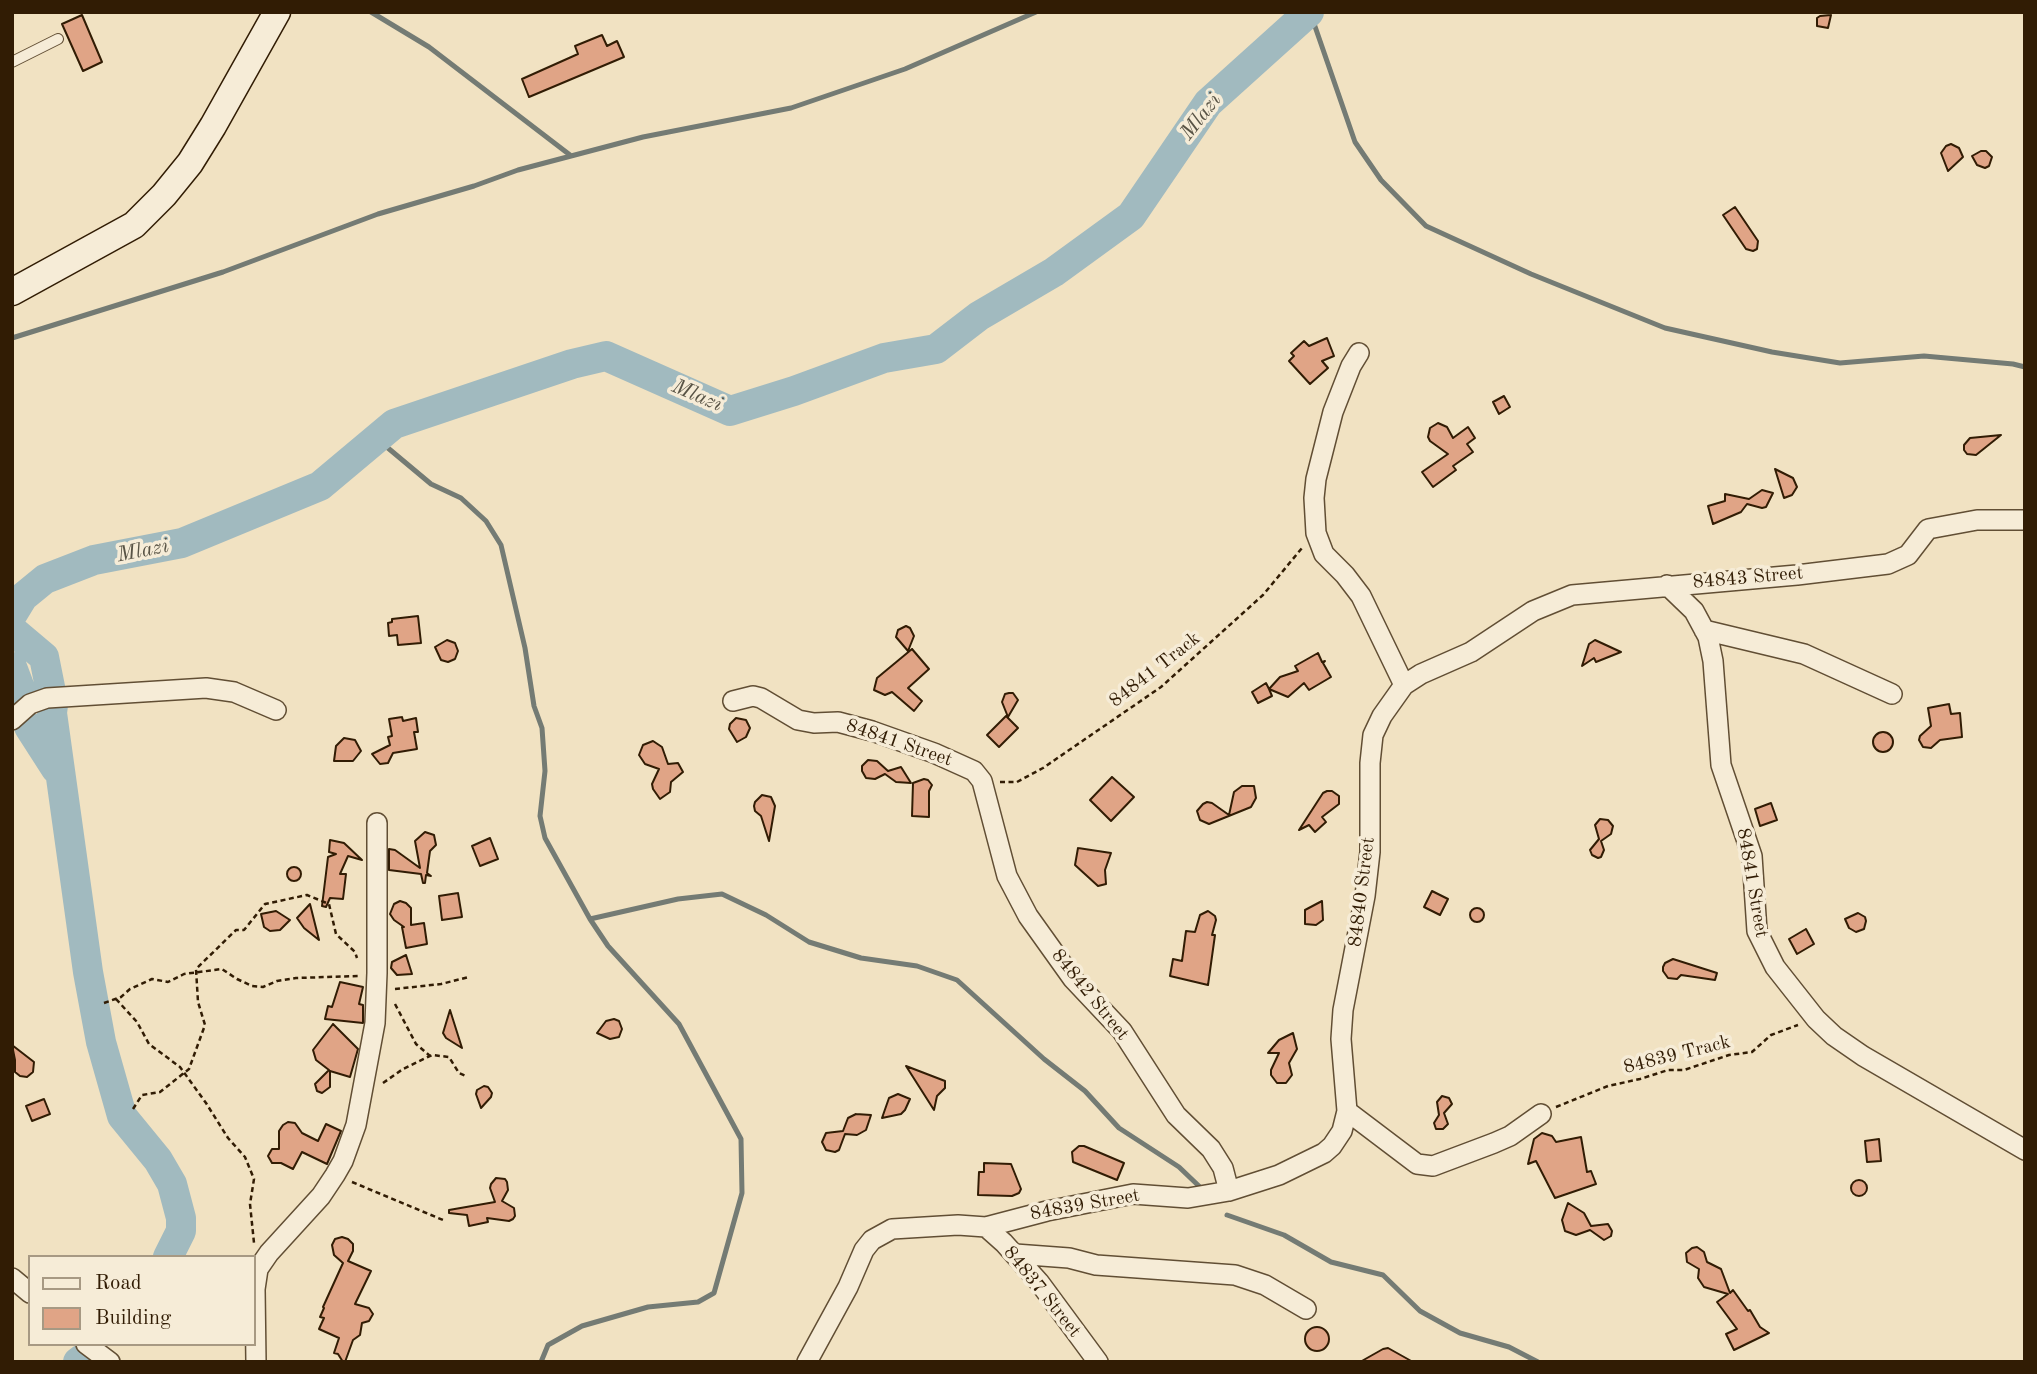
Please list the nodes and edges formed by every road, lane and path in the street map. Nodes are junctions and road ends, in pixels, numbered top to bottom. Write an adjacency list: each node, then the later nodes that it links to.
1 (277, 12): 4 (street)
2 (58, 39): 3 (lane)
3 (12, 61)
4 (12, 292)
5 (1359, 354): 7 (street)
6 (2025, 520): 8 (street, 84843 Street)
7 (1317, 533): 11 (street); 16 (path, 84841 Track)
8 (1667, 586): 9 (street, 84841 Street); 10 (street, 84843 Street)
9 (1704, 630): 12 (street); 23 (street, 84841 Street)
10 (1471, 652): 11 (street, 84840 Street)
11 (1404, 685): 29 (street, 84840 Street)
12 (1892, 694)
13 (733, 701): 16 (street, 84841 Street)
14 (276, 710): 15 (street)
15 (12, 720)
16 (982, 781): 34 (street, 84842 Street)
17 (377, 823): 20 (street)
18 (197, 972): 20 (path); 20 (path); 21 (path); 25 (path)
19 (469, 977): 20 (path)
20 (375, 979): 24 (path); 27 (street)
21 (117, 999): 22 (path); 25 (path)
22 (104, 1003)
23 (1816, 1020): 30 (path, 84839 Track); 31 (street, 84841 Street)
24 (430, 1056): 26 (path); 27 (path)
25 (184, 1074): 28 (path); 38 (path)
26 (466, 1076)
27 (361, 1100): 33 (street)
28 (133, 1109)
29 (1347, 1111): 30 (street); 32 (street, 84840 Street)
30 (1541, 1114)
31 (2025, 1150)
32 (1305, 1162): 34 (street, 84839 Street)
33 (335, 1175): 35 (path); 38 (street)
34 (1229, 1191): 36 (street, 84839 Street)
35 (443, 1220)
36 (986, 1227): 37 (street, 84837 Street); 45 (street)
37 (1015, 1254): 42 (street); 46 (street, 84837 Street)
38 (258, 1269): 40 (street)
39 (12, 1278): 41 (street)
40 (256, 1282)
41 (28, 1291)
42 (1306, 1309)
43 (89, 1346): 44 (street)
44 (110, 1362)
45 (807, 1362)
46 (1098, 1362)

